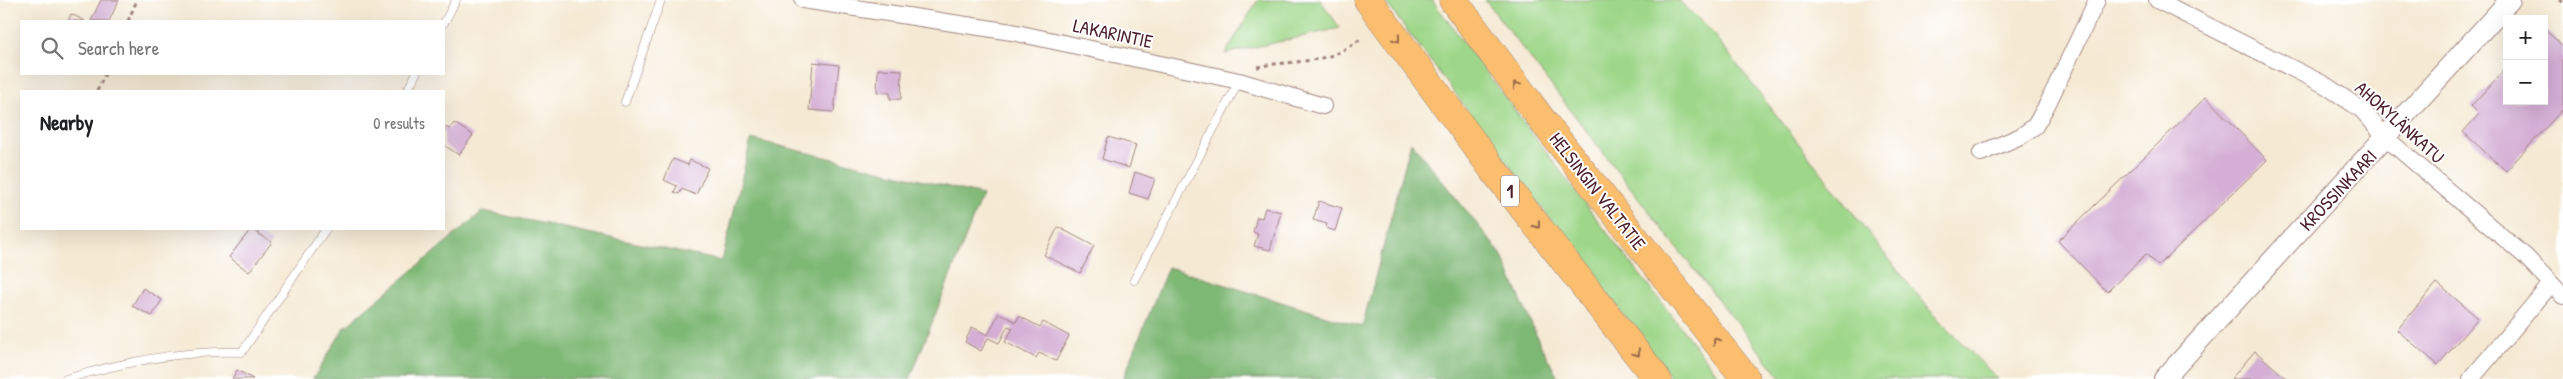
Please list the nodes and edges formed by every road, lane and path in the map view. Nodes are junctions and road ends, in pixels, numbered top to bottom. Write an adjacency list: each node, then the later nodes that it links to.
1 (137, 0): 12 (path)
2 (456, 0): 13 (lane)
3 (661, 0): 20 (lane)
4 (803, 0): 17 (street, LAKARINTIE)
5 (1368, 0): 29 (highway, 1, one-way to 29)
6 (1453, 0): 30 (highway, HELSINGIN VALTATIE, one-way to 6)
7 (2097, 0): 23 (street)
8 (2157, 0): 22 (street, AHOKYLÄNKATU)
9 (2510, 0): 22 (street, KROSSINKAARI)
10 (2560, 0): 11 (path)
11 (2563, 2)
12 (128, 20)
13 (445, 21)
14 (1361, 39): 17 (path)
15 (105, 75): 18 (path)
16 (415, 75): 19 (lane)
17 (1240, 81): 21 (street, LAKARINTIE); 25 (lane)
18 (97, 90)
19 (408, 90)
20 (625, 102)
21 (1323, 106)
22 (2386, 138): 26 (street, AHOKYLÄNKATU); 31 (street, KROSSINKAARI)
23 (1981, 153)
24 (325, 230): 28 (lane)
25 (1134, 280)
26 (2551, 284): 27 (street, AHOKYLÄNKATU); 32 (street)
27 (2563, 296)
28 (66, 379)
29 (1657, 379)
30 (1746, 379)
31 (2164, 379)
32 (2470, 379)

